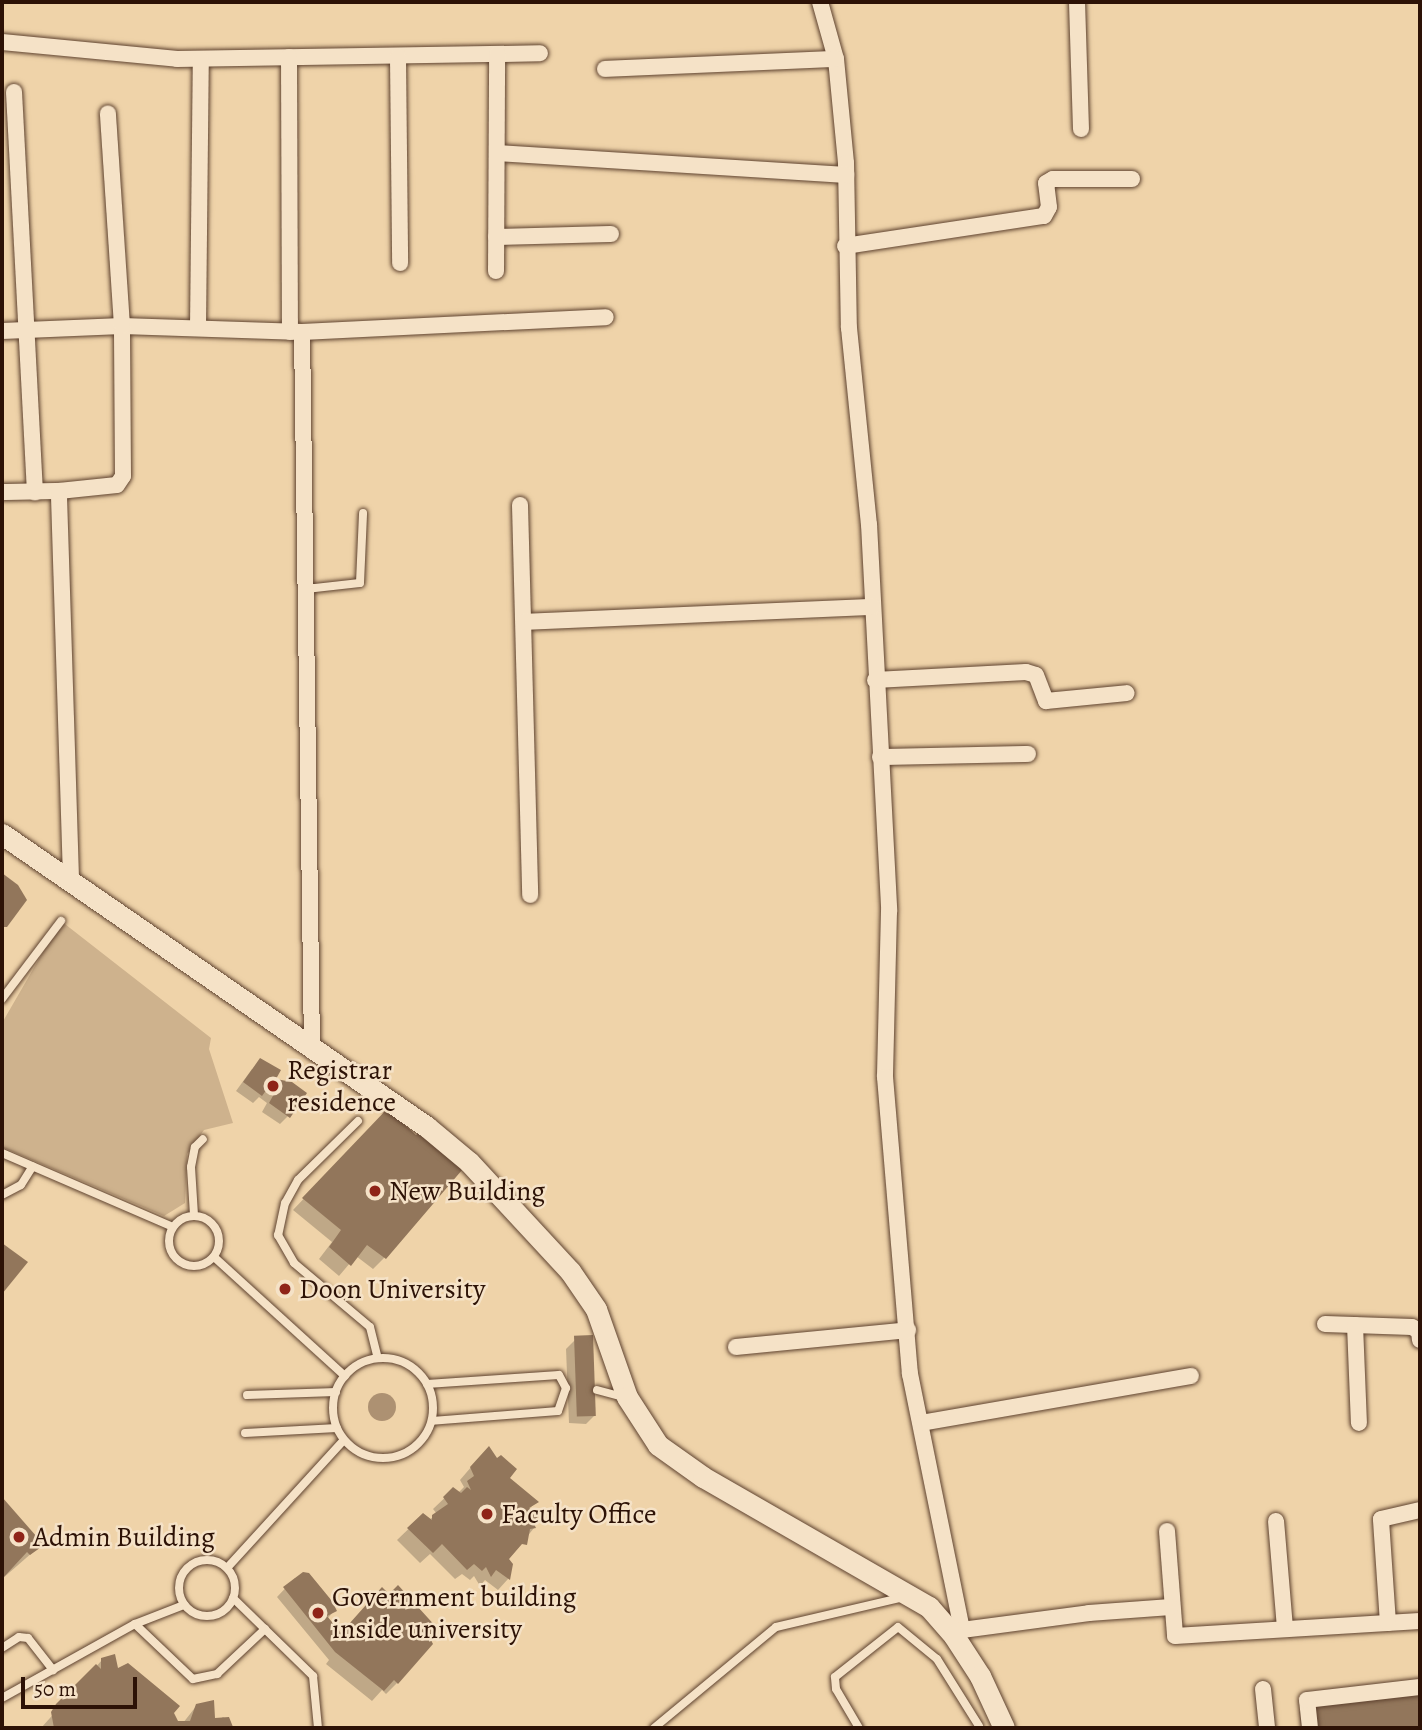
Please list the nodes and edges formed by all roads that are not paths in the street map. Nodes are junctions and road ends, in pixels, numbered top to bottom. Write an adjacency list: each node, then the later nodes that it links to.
1 (820, 2): 9 (street)
2 (1077, 2): 13 (street)
3 (2, 42): 8 (street)
4 (540, 53): 5 (street)
5 (497, 54): 7 (street); 14 (street)
6 (289, 57): 7 (street); 8 (street); 27 (street)
7 (398, 57): 20 (street)
8 (201, 59): 24 (street)
9 (836, 59): 10 (street); 15 (street)
10 (605, 69)
11 (14, 92): 25 (street)
12 (108, 113): 23 (street)
13 (1081, 129)
14 (497, 153): 15 (street); 18 (street)
15 (846, 175): 19 (street)
16 (1132, 179): 19 (street)
17 (611, 234): 18 (street)
18 (496, 237): 21 (street)
19 (845, 246): 34 (street)
20 (400, 263)
21 (496, 271)
22 (606, 317): 27 (street)
23 (122, 326): 24 (street); 25 (street); 28 (street)
24 (198, 328): 27 (street)
25 (27, 330): 26 (street); 30 (street)
26 (2, 331)
27 (296, 332): 33 (street)
28 (60, 491): 30 (street); 41 (street)
29 (2, 492): 30 (street)
30 (35, 492)
31 (520, 505): 35 (street)
32 (363, 513): 33 (lane)
33 (306, 589): 45 (street)
34 (873, 607): 35 (street); 36 (street)
35 (524, 622): 42 (street)
36 (875, 680): 37 (street); 39 (street)
37 (1127, 693)
38 (1028, 754): 39 (street)
39 (880, 757): 56 (street)
40 (2, 834): 41 (main road)
41 (71, 878): 45 (main road)
42 (530, 895)
43 (61, 920): 44 (lane)
44 (2, 997)
45 (312, 1051): 66 (main road)
46 (358, 1121): 59 (lane)
47 (203, 1139): 51 (lane)
48 (2, 1153): 49 (lane)
49 (33, 1166): 50 (lane); 52 (lane)
50 (2, 1195)
51 (194, 1216): 52 (lane); 53 (lane)
52 (173, 1227): 53 (lane)
53 (214, 1257): 60 (lane)
54 (1325, 1324): 55 (street)
55 (1355, 1325): 57 (street); 69 (street)
56 (908, 1330): 58 (street); 68 (street)
57 (1420, 1340)
58 (736, 1347)
59 (379, 1358): 60 (lane); 62 (lane)
60 (345, 1376): 64 (lane)
61 (1191, 1376): 68 (street)
62 (427, 1384): 67 (lane); 67 (lane)
63 (597, 1390): 66 (lane)
64 (336, 1392): 65 (lane); 70 (lane)
65 (247, 1395)
66 (627, 1397): 77 (main road)
67 (432, 1421): 72 (lane)
68 (921, 1423): 86 (street)
69 (1359, 1423)
70 (338, 1428): 71 (lane); 72 (lane)
71 (245, 1433)
72 (344, 1440): 76 (lane)
73 (1420, 1510): 82 (street)
74 (1276, 1521): 85 (street)
75 (1167, 1531): 80 (street)
76 (227, 1568): 78 (lane); 79 (lane)
77 (911, 1596): 86 (main road); 96 (lane)
78 (233, 1598): 79 (lane); 84 (lane)
79 (184, 1605): 83 (lane)
80 (1171, 1607): 85 (street); 86 (street)
81 (1420, 1621): 82 (street)
82 (1388, 1623): 85 (street)
83 (135, 1624): 84 (lane); 88 (lane)
84 (265, 1629): 95 (lane)
85 (1285, 1629)
86 (958, 1633): 92 (main road)
87 (2, 1648): 88 (lane)
88 (53, 1670): 91 (lane)
89 (1420, 1687): 99 (street)
90 (1263, 1689): 98 (street)
91 (2, 1698)
92 (1002, 1724): 94 (lane)
93 (857, 1725): 94 (lane); 97 (lane)
94 (977, 1727)
95 (318, 1728)
96 (653, 1728)
97 (846, 1728)
98 (1267, 1728)
99 (1310, 1728)

